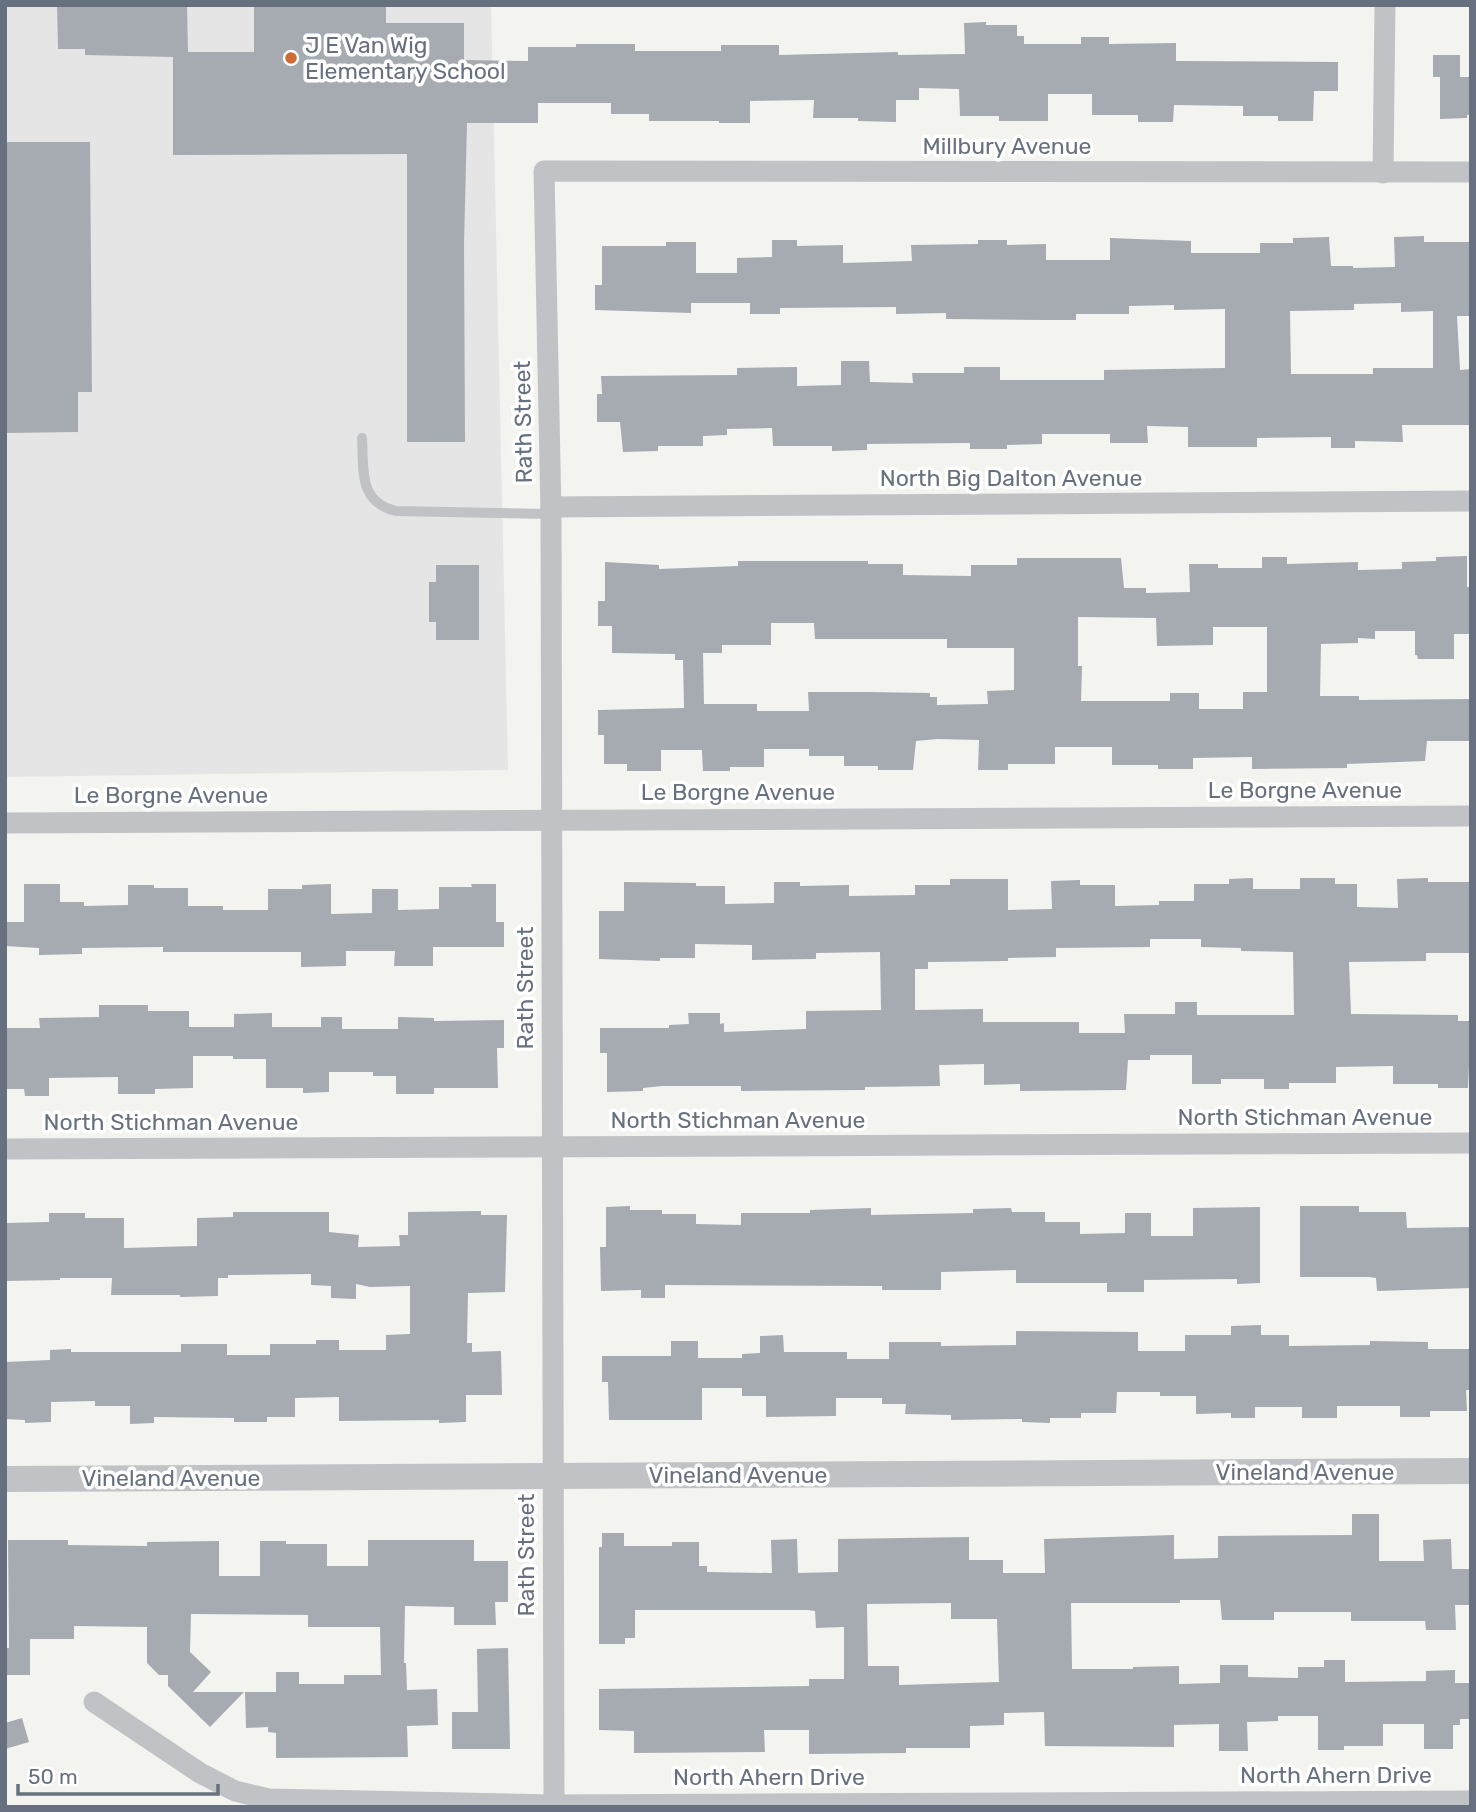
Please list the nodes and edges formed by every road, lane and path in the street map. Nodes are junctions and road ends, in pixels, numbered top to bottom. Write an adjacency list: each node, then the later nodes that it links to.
1 (1385, 5): 4 (street)
2 (544, 171): 4 (street, Millbury Avenue); 7 (street, Rath Street)
3 (1471, 172): 4 (street, Millbury Avenue)
4 (1383, 173)
5 (362, 438): 7 (lane)
6 (1471, 501): 7 (street, North Big Dalton Avenue)
7 (551, 510): 9 (street, Rath Street)
8 (1471, 816): 9 (street, Le Borgne Avenue)
9 (551, 819): 10 (street, Le Borgne Avenue); 12 (street, Rath Street)
10 (5, 823)
11 (1471, 1143): 12 (street, North Stichman Avenue)
12 (552, 1147): 13 (street, North Stichman Avenue); 15 (street, Rath Street)
13 (5, 1149)
14 (1471, 1471): 15 (street, Vineland Avenue)
15 (551, 1476): 16 (street, Vineland Avenue); 19 (street, Rath Street)
16 (5, 1479)
17 (94, 1702): 19 (street, North Ahern Drive)
18 (1471, 1801): 19 (street, North Ahern Drive)
19 (554, 1806)

